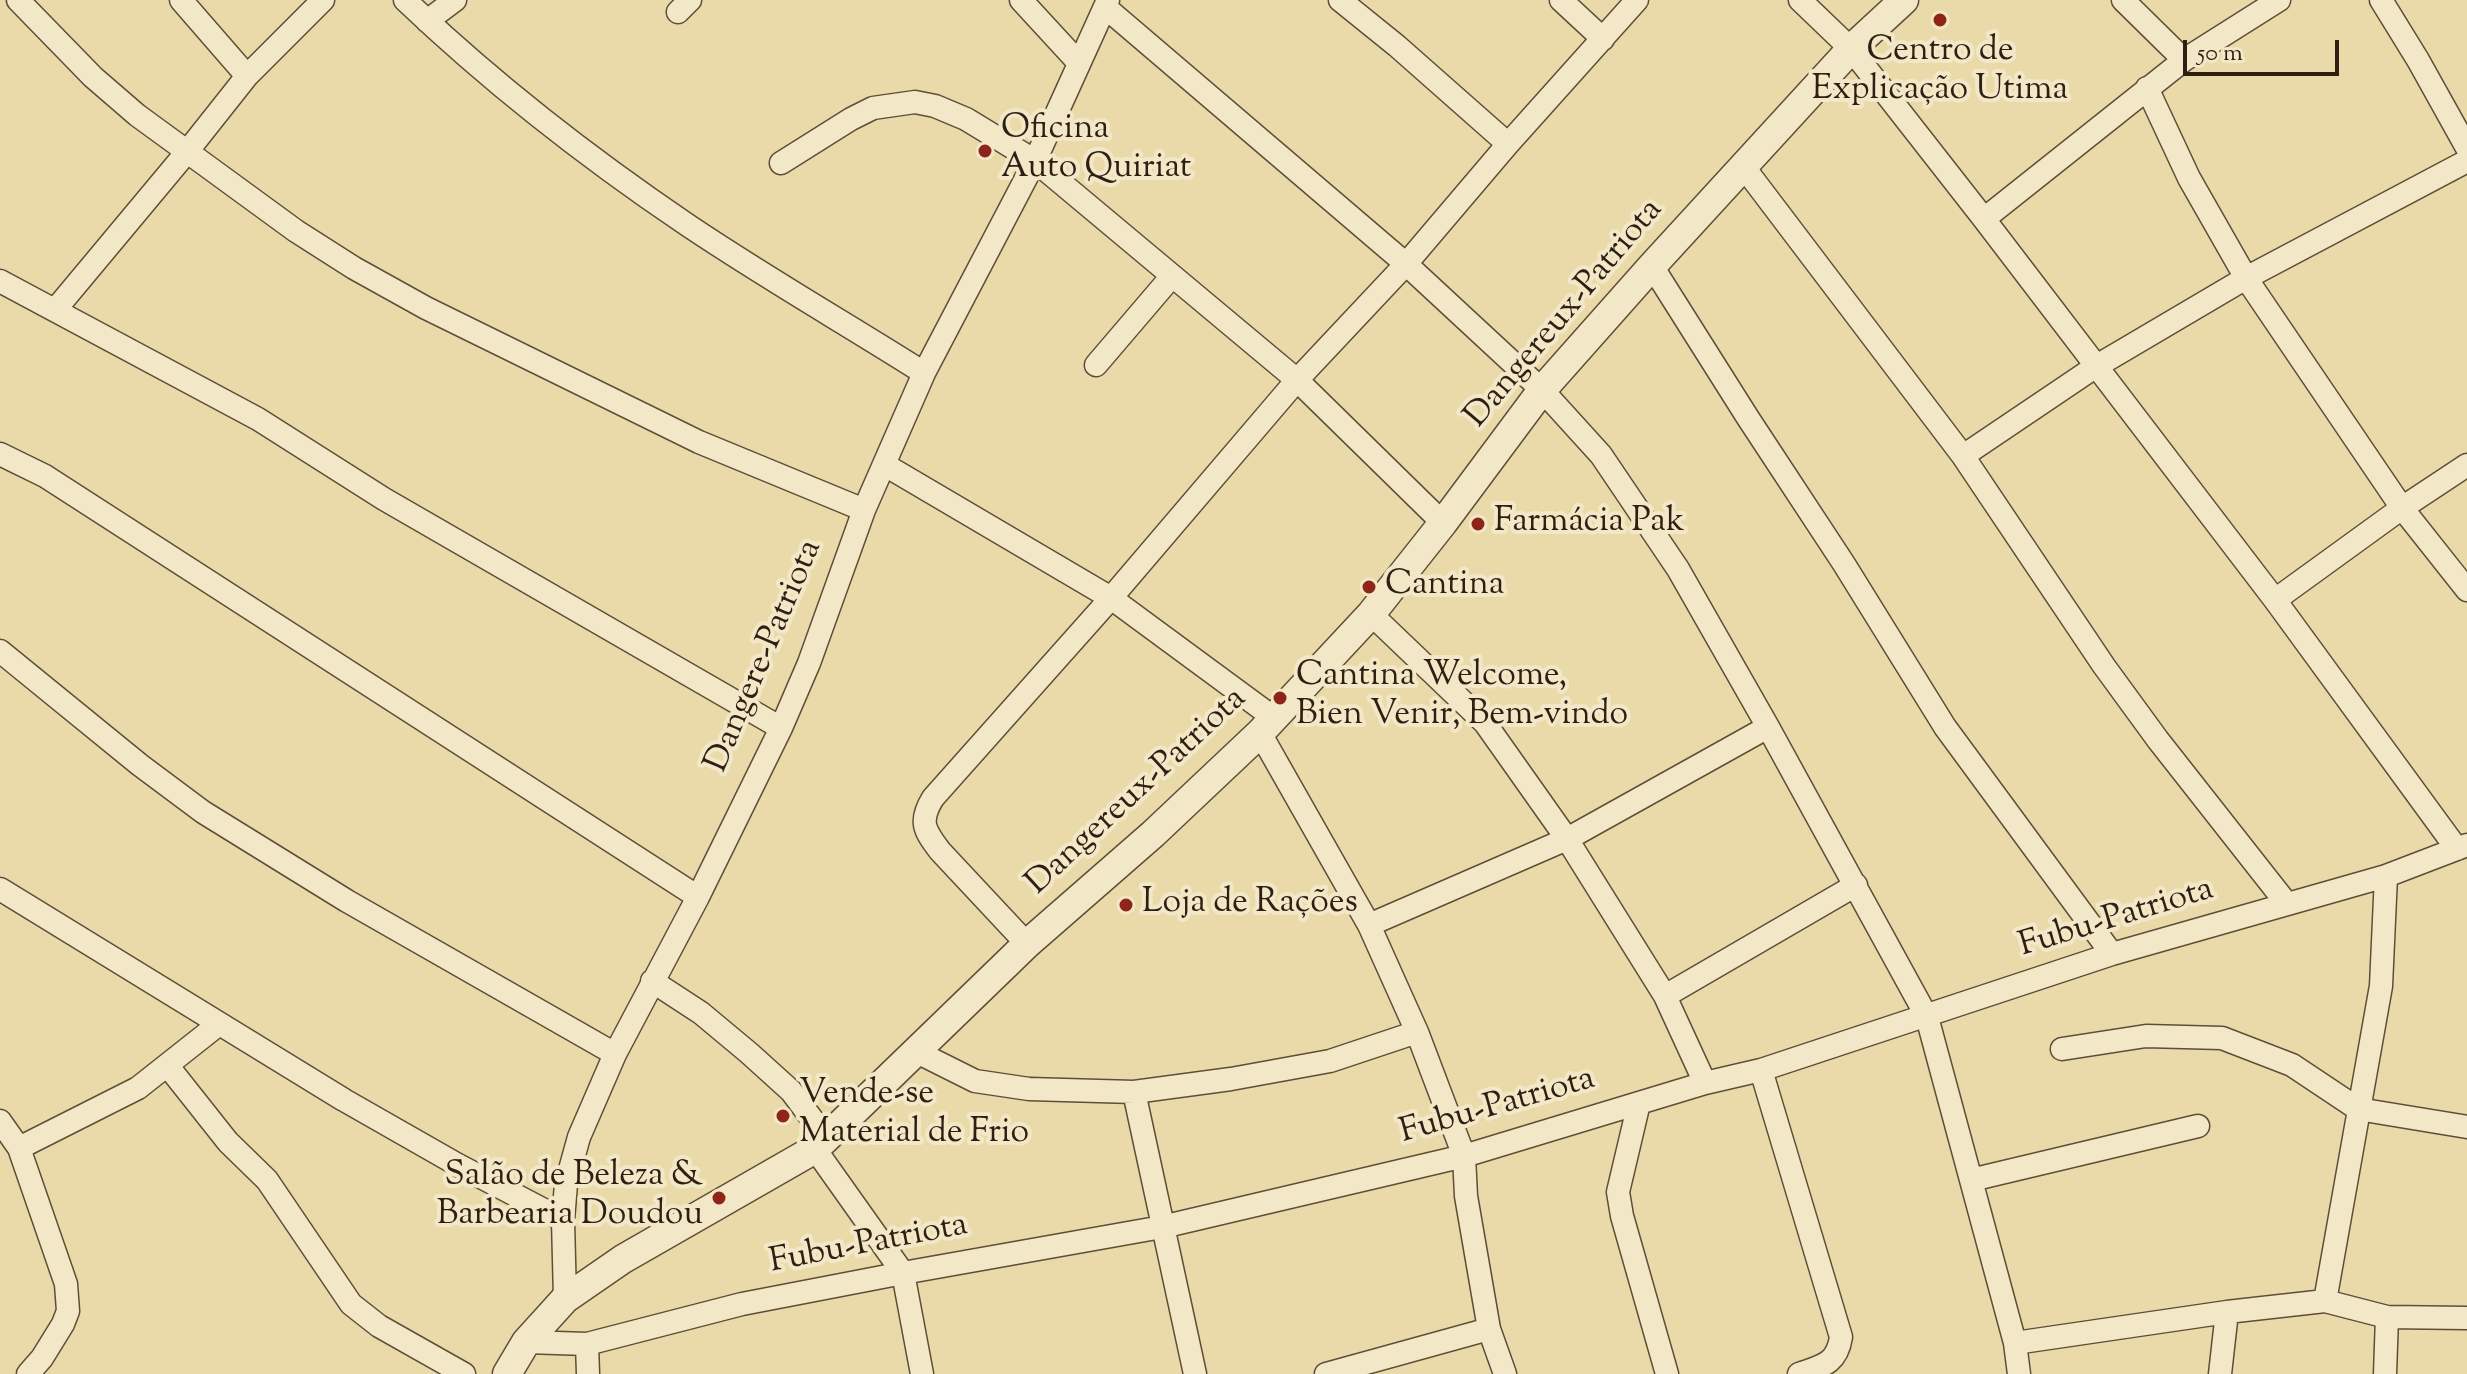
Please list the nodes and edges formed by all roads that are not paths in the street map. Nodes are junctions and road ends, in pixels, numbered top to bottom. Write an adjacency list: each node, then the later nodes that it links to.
1 (18, 0): 25 (street)
2 (181, 0): 21 (street)
3 (323, 0): 21 (street)
4 (405, 0): 16 (street)
5 (455, 0): 16 (street)
6 (1021, 0): 20 (street)
7 (1340, 0): 23 (street)
8 (1561, 0): 17 (street)
9 (1637, 0): 17 (street)
10 (1800, 0): 18 (street)
11 (1904, 0): 18 (street, Dangereux-Patriota)
12 (2123, 0): 19 (street)
13 (2279, 0): 19 (street)
14 (2381, 0): 24 (street)
15 (1107, 4): 20 (street, Dangere-Patriota); 31 (street)
16 (427, 21): 39 (street)
17 (1603, 39): 23 (street)
18 (1851, 49): 29 (street, Dangereux-Patriota); 30 (street)
19 (2184, 60): 22 (street)
20 (1079, 63): 26 (street, Dangere-Patriota)
21 (247, 76): 25 (street)
22 (2147, 88): 30 (street); 34 (street)
23 (1508, 144): 31 (street)
24 (2467, 148)
25 (186, 153): 36 (street); 47 (street)
26 (1035, 161): 28 (street); 33 (street); 39 (street, Dangere-Patriota)
27 (2467, 161): 34 (street)
28 (781, 163)
29 (1743, 166): 32 (street, Dangereux-Patriota); 43 (street)
30 (1984, 219): 38 (street)
31 (1406, 264): 40 (street); 41 (street)
32 (1652, 266): 41 (street, Dangereux-Patriota); 66 (street)
33 (1172, 276): 37 (street); 40 (street)
34 (2246, 278): 38 (street); 46 (street)
35 (0, 281): 36 (street)
36 (55, 310): 56 (street)
37 (1096, 365)
38 (2095, 367): 43 (street); 51 (street)
39 (924, 373): 44 (street, Dangere-Patriota)
40 (1297, 380): 48 (street); 50 (street)
41 (1542, 390): 48 (street, Dangereux-Patriota); 55 (street)
42 (0, 454): 62 (street)
43 (1963, 456): 63 (street)
44 (885, 465): 47 (street, Dangere-Patriota); 50 (street)
45 (2467, 465): 46 (street)
46 (2402, 508): 49 (street); 51 (street)
47 (864, 510): 56 (street, Dangere-Patriota)
48 (1443, 523): 52 (street, Dangereux-Patriota)
49 (2467, 590)
50 (1111, 598): 54 (street); 65 (street)
51 (2275, 600): 58 (street)
52 (1371, 614): 54 (street, Dangereux-Patriota); 57 (street)
53 (0, 651): 74 (street)
54 (1267, 725): 64 (street); 65 (street, Dangereux-Patriota)
55 (1768, 727): 57 (street); 60 (street)
56 (781, 728): 62 (street, Dangere-Patriota)
57 (1567, 839): 64 (street); 68 (street)
58 (2462, 847): 59 (street, Fubu-Patriota)
59 (2386, 876): 63 (street, Fubu-Patriota); 80 (street)
60 (1856, 885): 68 (street); 69 (street)
61 (0, 889): 70 (street)
62 (698, 897): 67 (street, Dangere-Patriota)
63 (2287, 904): 66 (street, Fubu-Patriota)
64 (1369, 925): 71 (street)
65 (1027, 944): 73 (street, Dangereux-Patriota)
66 (2112, 954): 69 (street, Fubu-Patriota)
67 (652, 981): 74 (street, Dangere-Patriota); 85 (street)
68 (1665, 996): 77 (street)
69 (1927, 1017): 76 (street, Fubu-Patriota); 87 (street)
70 (219, 1024): 75 (street); 88 (street)
71 (1417, 1032): 78 (street); 86 (street)
72 (2062, 1049): 80 (street)
73 (917, 1052): 78 (street); 85 (street, Dangereux-Patriota)
74 (615, 1054): 88 (street, Dangere-Patriota)
75 (167, 1065): 84 (street); 101 (street)
76 (1761, 1070): 77 (street, Fubu-Patriota); 109 (street)
77 (1705, 1083): 79 (street, Fubu-Patriota)
78 (1134, 1092): 89 (street)
79 (1639, 1103): 86 (street, Fubu-Patriota); 108 (street)
80 (2358, 1109): 83 (street); 92 (street)
81 (1, 1123): 84 (street)
82 (2198, 1126): 87 (street)
83 (2467, 1127)
84 (19, 1148): 100 (street)
85 (815, 1149): 90 (street); 91 (street, Dangereux-Patriota)
86 (1464, 1156): 89 (street, Fubu-Patriota); 96 (street)
87 (1971, 1180): 98 (street)
88 (563, 1220): 91 (street, Dangere-Patriota)
89 (1162, 1227): 90 (street, Fubu-Patriota); 105 (street)
90 (903, 1273): 99 (street, Fubu-Patriota); 104 (street)
91 (565, 1299): 97 (street)
92 (2325, 1301): 93 (street); 94 (street)
93 (2227, 1312): 98 (street); 111 (street)
94 (2387, 1317): 95 (street); 112 (street)
95 (2467, 1318)
96 (1489, 1329): 106 (street); 107 (street)
97 (526, 1342): 99 (street, Fubu-Patriota); 102 (street)
98 (2015, 1343): 110 (street)
99 (587, 1344): 103 (street)
100 (28, 1374)
101 (464, 1374)
102 (507, 1374)
103 (588, 1374)
104 (922, 1374)
105 (1195, 1374)
106 (1326, 1374)
107 (1505, 1374)
108 (1667, 1374)
109 (1799, 1374)
110 (2019, 1374)
111 (2220, 1374)
112 (2385, 1374)

